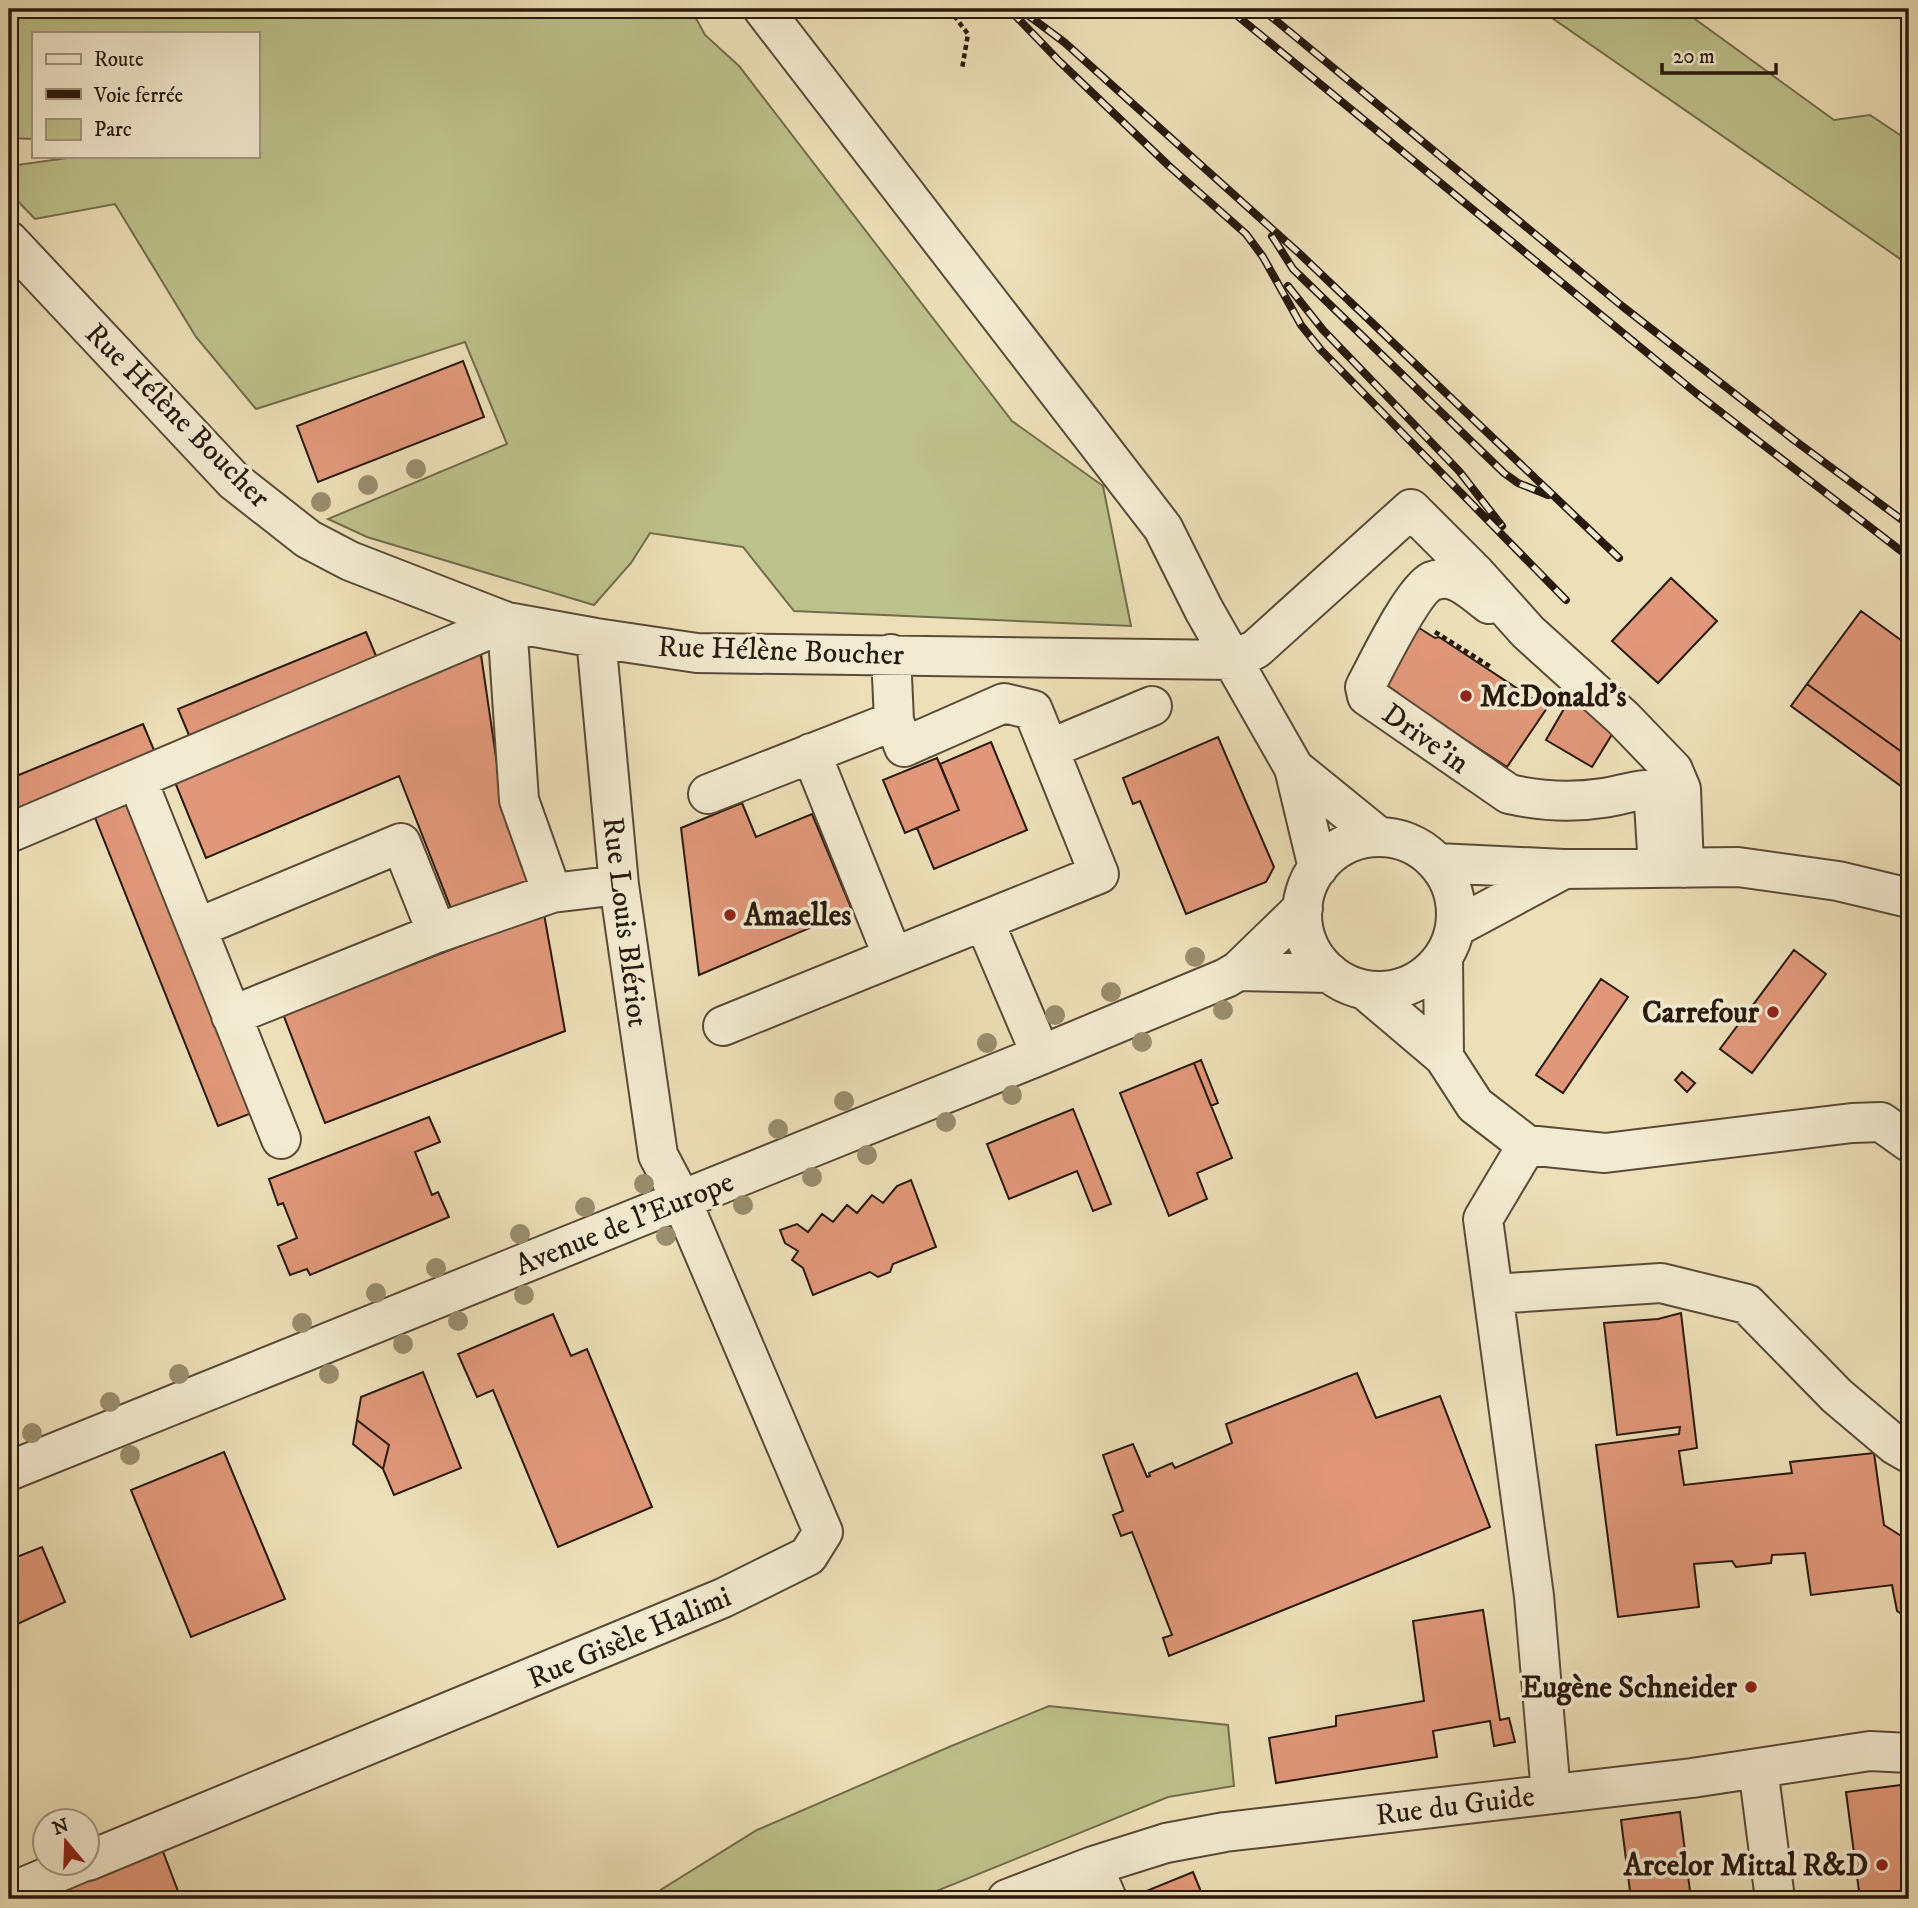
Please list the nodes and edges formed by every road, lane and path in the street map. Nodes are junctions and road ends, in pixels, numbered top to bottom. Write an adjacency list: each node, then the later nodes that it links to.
1 (763, 9): 9 (street)
2 (949, 9): 3 (path)
3 (962, 69)
4 (9, 241): 5 (street, Rue Hélène Boucher)
5 (507, 622): 7 (street, Rue Hélène Boucher); 15 (street); 24 (street)
6 (1528, 632): 9 (street); 21 (street); 21 (street, Drive'in)
7 (596, 638): 8 (street, Rue Hélène Boucher); 23 (street, Rue Louis Blériot)
8 (891, 653): 9 (street, Rue Hélène Boucher); 11 (street)
9 (1234, 660): 14 (street)
10 (1153, 706): 12 (street)
11 (894, 721): 12 (street); 13 (street)
12 (1049, 749): 27 (street)
13 (811, 754): 16 (street); 31 (street)
14 (1294, 768): 18 (street); 20 (street)
15 (137, 779): 17 (street); 28 (street)
16 (708, 794)
17 (9, 833)
18 (1379, 837): 19 (street); 20 (street)
19 (1437, 863): 22 (street); 30 (street)
20 (1318, 868): 26 (street)
21 (1671, 868): 22 (street); 25 (street)
22 (1564, 869): 30 (street)
23 (619, 886): 24 (street); 42 (street, Rue Louis Blériot)
24 (552, 892): 29 (street)
25 (1909, 898)
26 (1303, 908): 32 (street, Avenue de l'Europe); 33 (street)
27 (984, 920): 31 (street); 37 (street)
28 (197, 928): 29 (street); 35 (street)
29 (437, 933): 35 (street)
30 (1450, 942): 34 (street); 38 (street)
31 (893, 957): 36 (street)
32 (1238, 971): 33 (street, Avenue de l'Europe); 37 (street, Avenue de l'Europe)
33 (1330, 973): 34 (street)
34 (1365, 990): 38 (street)
35 (231, 1016): 39 (street)
36 (723, 1026)
37 (1041, 1055): 42 (street, Avenue de l'Europe)
38 (1444, 1057): 41 (street)
39 (281, 1139)
40 (1909, 1142): 41 (street)
41 (1527, 1144): 43 (street)
42 (681, 1199): 45 (street, Avenue de l'Europe); 49 (street, Rue Gisèle Halimi)
43 (1493, 1294): 44 (street); 48 (street)
44 (1909, 1453)
45 (9, 1471)
46 (1909, 1753): 47 (street, Rue du Guide)
47 (1758, 1768): 48 (street, Rue du Guide); 54 (street)
48 (1551, 1794): 51 (street, Rue du Guide)
49 (102, 1855)
50 (51, 1876): 52 (street, Rue Gisèle Halimi)
51 (1100, 1882): 53 (street, Rue du Guide)
52 (9, 1893)
53 (1008, 1899)
54 (1774, 1899)

